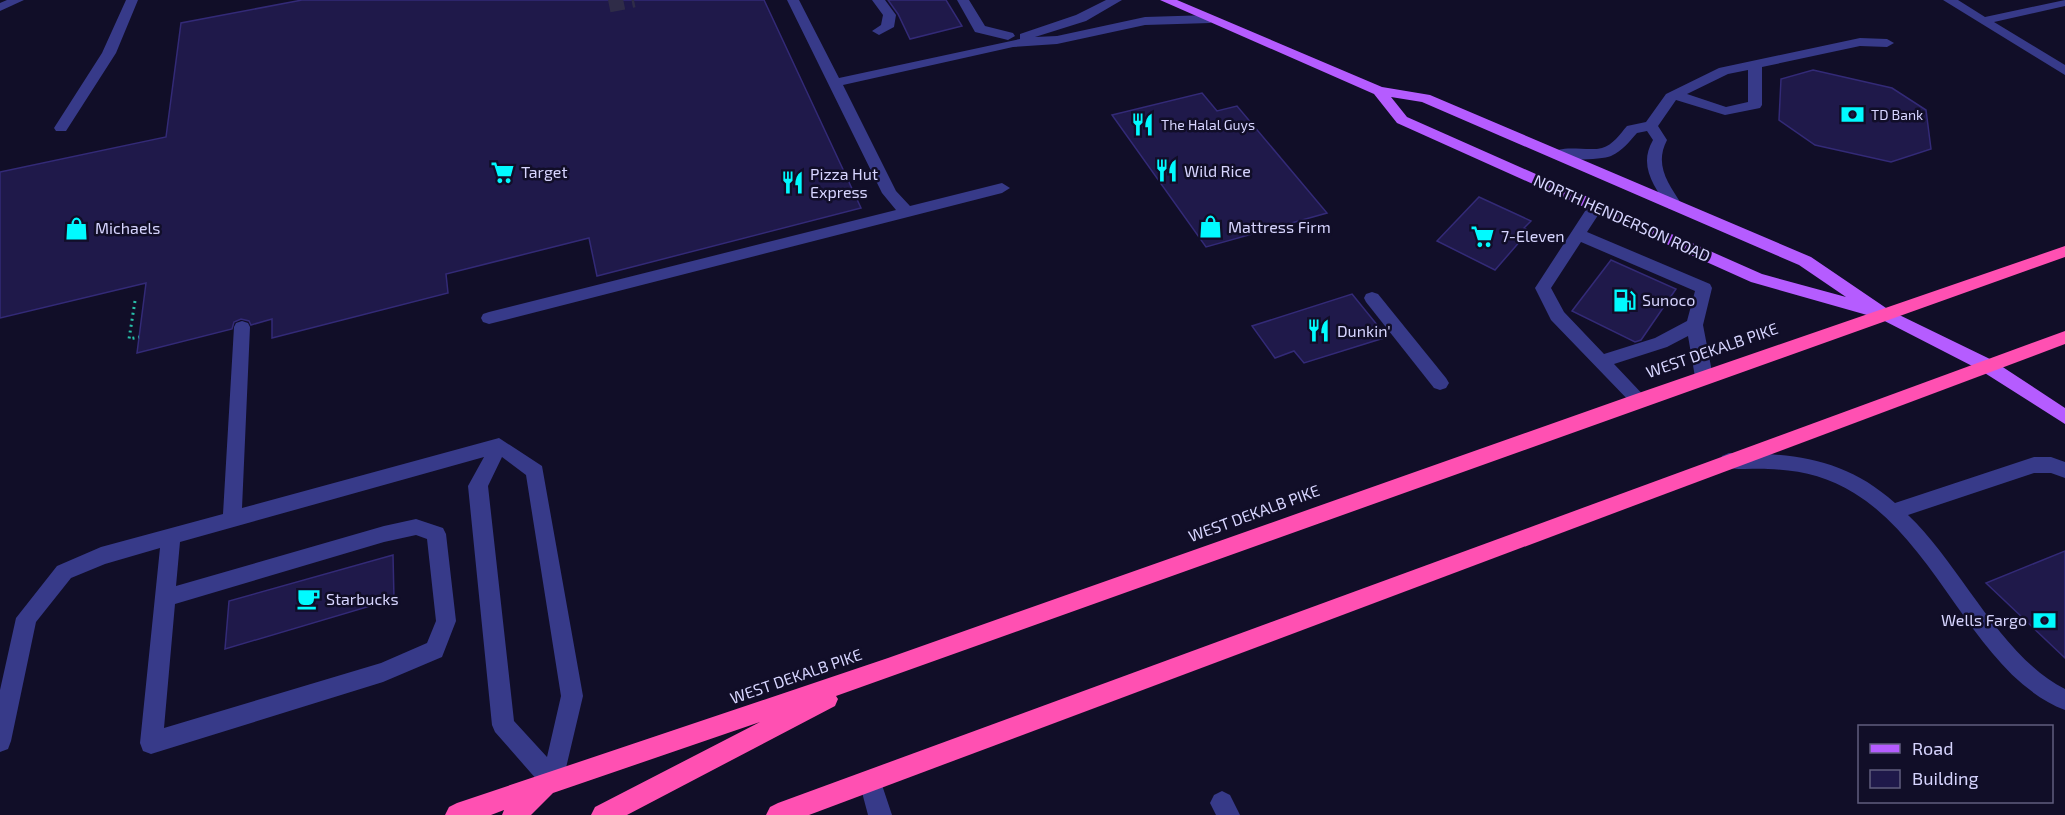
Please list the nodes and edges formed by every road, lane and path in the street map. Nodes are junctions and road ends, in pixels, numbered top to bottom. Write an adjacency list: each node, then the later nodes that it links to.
1 (18, 0): 10 (street)
2 (132, 0): 22 (street)
3 (793, 0): 18 (street)
4 (878, 0): 13 (street)
5 (963, 0): 14 (street)
6 (1116, 0): 14 (street)
7 (1166, 0): 11 (main road, NORTH HENDERSON ROAD)
8 (1948, 0): 12 (street)
9 (2065, 2): 12 (street)
10 (0, 7)
11 (1210, 19): 14 (street); 19 (main road, NORTH HENDERSON ROAD)
12 (1983, 21): 17 (street)
13 (879, 31)
14 (1010, 39): 18 (street)
15 (1887, 43): 16 (street)
16 (1755, 65): 20 (street); 20 (street)
17 (2065, 71)
18 (835, 83): 27 (street)
19 (1379, 91): 23 (main road, NORTH HENDERSON ROAD); 26 (main road, NORTH HENDERSON ROAD)
20 (1675, 95): 21 (street)
21 (1651, 126): 23 (street); 25 (street)
22 (61, 128)
23 (1557, 154): 25 (main road, NORTH HENDERSON ROAD)
24 (1002, 188): 27 (street)
25 (1674, 205): 32 (main road, NORTH HENDERSON ROAD)
26 (1596, 206): 28 (street); 32 (main road, NORTH HENDERSON ROAD)
27 (907, 213): 33 (street)
28 (1578, 234): 34 (street); 38 (street)
29 (2065, 251): 32 (highway, WEST DEKALB PIKE)
30 (1372, 298): 41 (street)
31 (135, 301): 36 (path)
32 (1883, 314): 39 (main road, NORTH HENDERSON ROAD); 40 (highway, WEST DEKALB PIKE)
33 (489, 318)
34 (1695, 325): 38 (street); 40 (street)
35 (242, 327): 48 (street)
36 (139, 337)
37 (2065, 337): 39 (highway)
38 (1601, 361): 42 (street)
39 (1986, 365): 43 (main road, NORTH HENDERSON ROAD); 45 (highway)
40 (1704, 377): 42 (highway, WEST DEKALB PIKE)
41 (1440, 383)
42 (1640, 400): 51 (highway, WEST DEKALB PIKE)
43 (2065, 417)
44 (499, 445): 48 (street); 54 (street); 54 (street)
45 (1727, 461): 47 (street); 55 (highway)
46 (2065, 471): 47 (street)
47 (1892, 512): 52 (street)
48 (232, 519): 49 (street)
49 (171, 536): 50 (street); 53 (street)
50 (165, 598): 50 (street)
51 (888, 668): 54 (highway, WEST DEKALB PIKE); 58 (highway)
52 (2065, 700)
53 (0, 741)
54 (553, 781): 56 (highway, WEST DEKALB PIKE); 57 (highway)
55 (870, 781): 59 (highway); 60 (street)
56 (457, 815)
57 (514, 815)
58 (603, 815)
59 (778, 815)
60 (880, 815)

